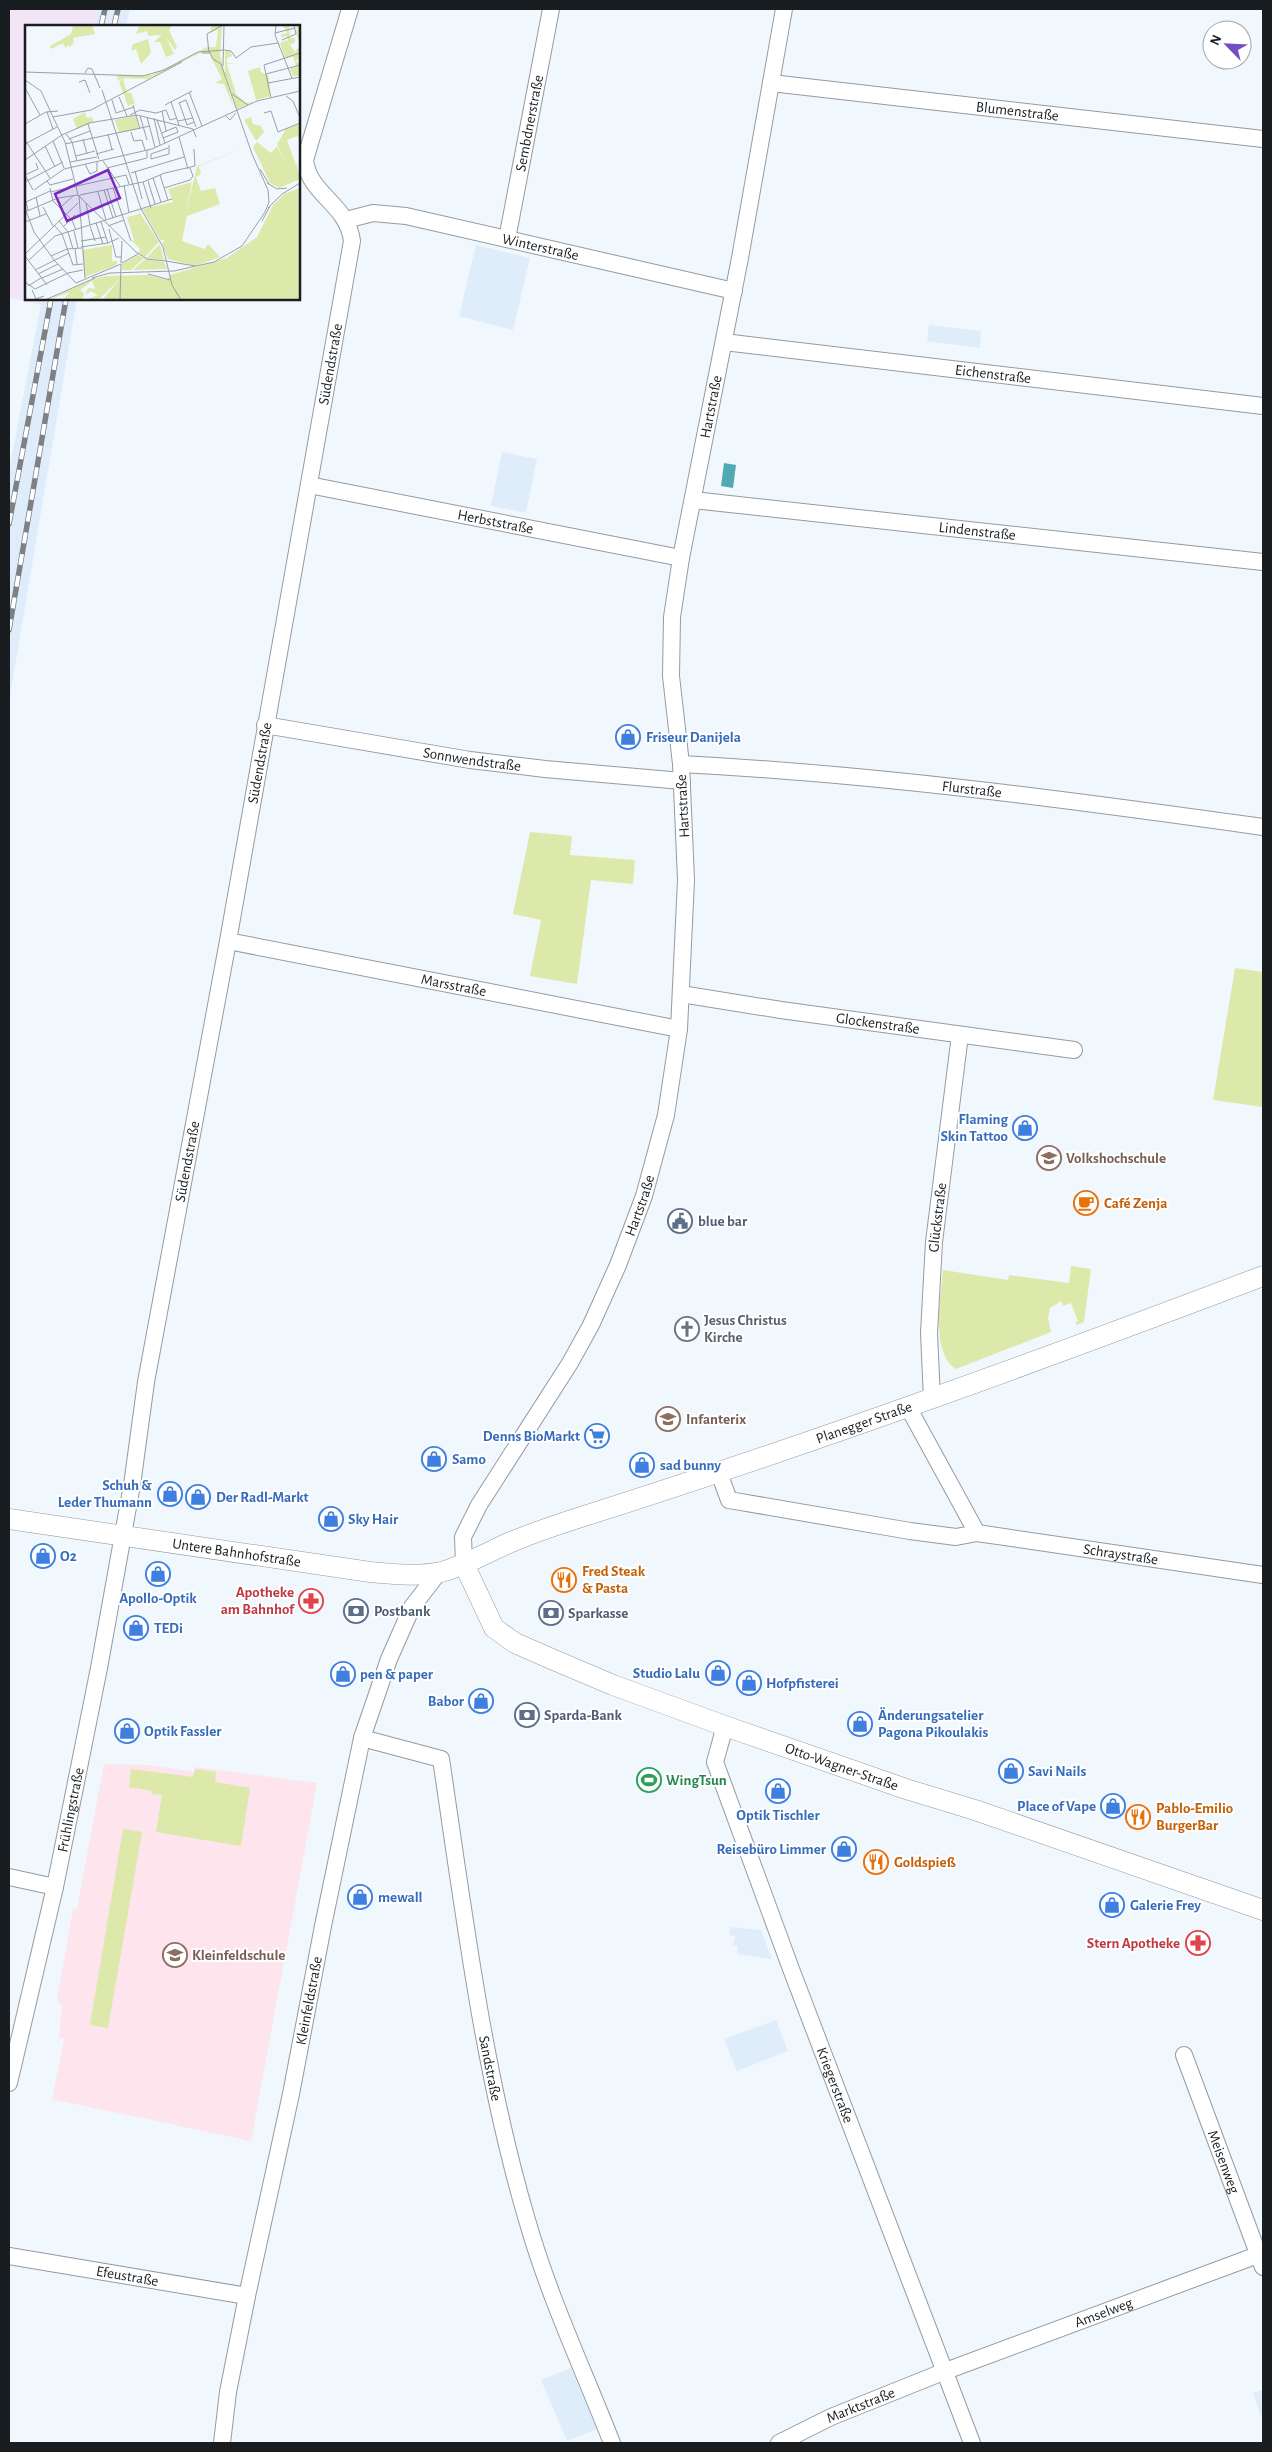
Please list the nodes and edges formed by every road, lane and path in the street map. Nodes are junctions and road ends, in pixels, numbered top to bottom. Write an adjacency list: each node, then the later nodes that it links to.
1 (350, 9): 6 (street, Südendstraße)
2 (551, 9): 7 (street, Sembdnerstraße)
3 (784, 9): 4 (street, Hartstraße)
4 (771, 83): 5 (street, Blumenstraße); 8 (street, Hartstraße)
5 (1263, 139)
6 (346, 220): 7 (street, Winterstraße); 11 (street, Südendstraße)
7 (507, 239): 8 (street, Winterstraße)
8 (734, 291): 9 (street, Hartstraße)
9 (724, 342): 10 (street, Eichenstraße); 12 (street, Hartstraße)
10 (1263, 406)
11 (309, 485): 13 (street, Herbststraße); 15 (street, Südendstraße)
12 (693, 500): 13 (street, Hartstraße); 14 (street, Lindenstraße)
13 (681, 558): 16 (street, Hartstraße)
14 (1263, 562)
15 (265, 725): 17 (street, Sonnwendstraße); 19 (street, Südendstraße)
16 (681, 764): 17 (street, Hartstraße); 18 (street, Flurstraße)
17 (682, 781): 20 (street, Hartstraße)
18 (1263, 827)
19 (228, 941): 21 (street, Marsstraße); 29 (street, Südendstraße)
20 (681, 994): 21 (street, Hartstraße); 22 (street, Glockenstraße)
21 (678, 1029): 31 (street, Hartstraße)
22 (960, 1035): 23 (street, Glockenstraße); 25 (street, Glückstraße)
23 (1074, 1050)
24 (1263, 1276): 25 (street, Planegger Straße)
25 (932, 1399): 26 (street, Planegger Straße)
26 (908, 1408): 27 (street, Planegger Straße); 30 (street)
27 (719, 1473): 30 (street, Schraystraße); 31 (street, Planegger Straße)
28 (9, 1519): 29 (street, Untere Bahnhofstraße)
29 (122, 1535): 32 (street, Untere Bahnhofstraße); 37 (street, Frühlingstraße)
30 (970, 1535): 33 (street, Schraystraße)
31 (464, 1564): 32 (street, Untere Bahnhofstraße); 34 (street, Otto-Wagner-Straße)
32 (440, 1572): 35 (street, Kleinfeldstraße)
33 (1263, 1575)
34 (725, 1726): 38 (street, Otto-Wagner-Straße); 44 (street, Kriegerstraße)
35 (362, 1738): 43 (street, Kleinfeldstraße); 46 (street, Sandstraße)
36 (9, 1877): 37 (street)
37 (56, 1887): 40 (street, Frühlingstraße)
38 (1263, 1910)
39 (1184, 2056): 42 (street, Meisenweg)
40 (9, 2083)
41 (9, 2256): 43 (street, Efeustraße)
42 (1262, 2258): 44 (street, Amselweg)
43 (247, 2296): 45 (street, Kleinfeldstraße)
44 (943, 2372): 47 (street, Marktstraße); 48 (street, Kriegerstraße)
45 (222, 2443)
46 (612, 2443)
47 (779, 2443)
48 (972, 2443)

